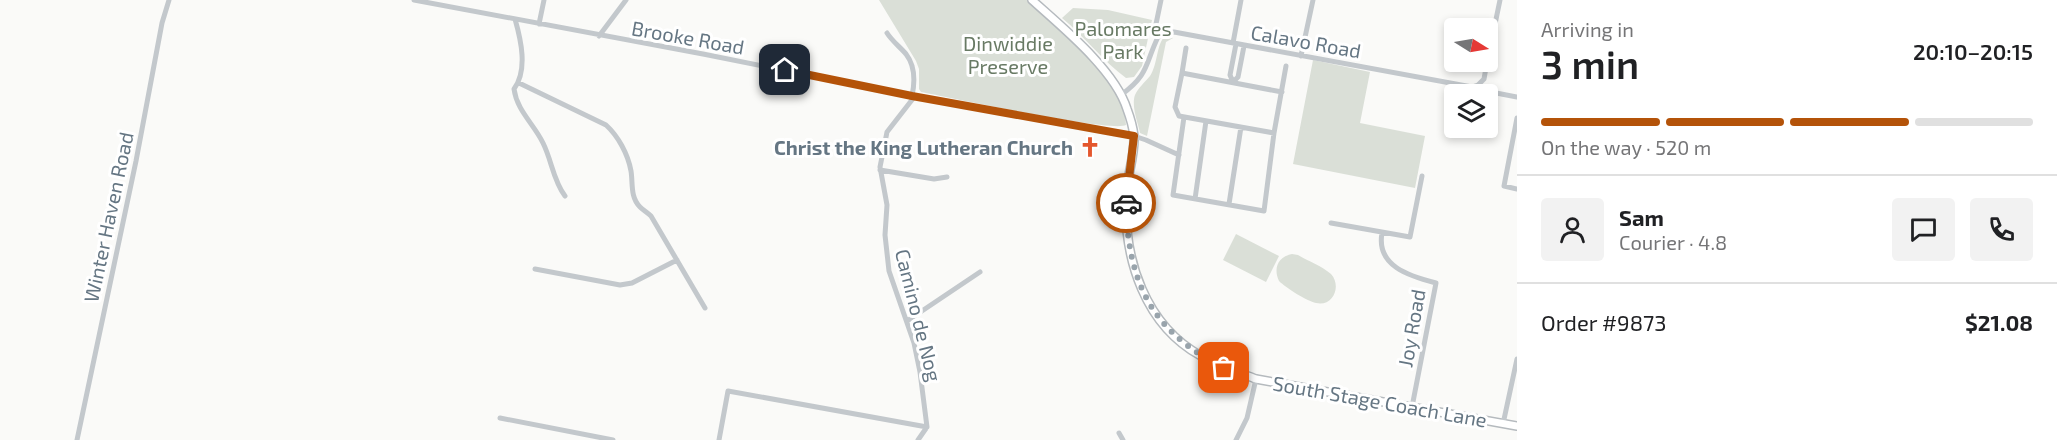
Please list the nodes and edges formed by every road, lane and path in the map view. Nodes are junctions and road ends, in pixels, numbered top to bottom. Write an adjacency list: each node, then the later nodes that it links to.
1 (169, 0): 59 (street, Winter Haven Road)
2 (414, 0): 11 (street, Brooke Road)
3 (544, 0): 12 (street)
4 (626, 0): 14 (street)
5 (1032, 0): 27 (main road, South Stage Coach Lane)
6 (1161, 0): 15 (street)
7 (1241, 0): 16 (street)
8 (1313, 0): 19 (street)
9 (1500, 0): 10 (street)
10 (1496, 18)
11 (515, 19): 12 (street, Brooke Road); 22 (street)
12 (539, 24): 14 (street, Brooke Road)
13 (887, 33): 28 (street)
14 (599, 36): 28 (street, Brooke Road)
15 (1158, 37): 16 (street, Calavo Road); 27 (street)
16 (1234, 44): 17 (street, Calavo Road); 23 (street)
17 (1244, 46): 19 (street, Calavo Road); 23 (street)
18 (1186, 48): 21 (street)
19 (1302, 56): 24 (street, Calavo Road)
20 (1286, 66): 25 (street)
21 (1182, 73): 23 (street); 30 (street)
22 (519, 82): 41 (street); 46 (street)
23 (1233, 82): 25 (street)
24 (1456, 84)
25 (1282, 92): 34 (street)
26 (1498, 93): 29 (street, Calavo Road)
27 (1121, 95): 35 (main road, South Stage Coach Lane)
28 (914, 96): 35 (street, Brooke Road); 37 (street, Camino de Nog)
29 (1517, 97)
30 (1184, 117): 32 (street); 36 (street)
31 (1517, 118): 40 (street)
32 (1206, 121): 33 (street); 42 (street)
33 (1241, 127): 34 (street); 43 (street)
34 (1274, 133): 43 (street)
35 (1134, 136): 36 (street, Brooke Road); 52 (main road, South Stage Coach Lane)
36 (1179, 155): 42 (street)
37 (880, 170): 39 (street); 50 (street, Camino de Nog)
38 (1422, 176): 45 (street)
39 (947, 177)
40 (1517, 189)
41 (565, 196)
42 (1195, 198): 43 (street)
43 (1229, 204)
44 (1330, 223): 45 (street)
45 (1382, 232): 53 (street, Joy Road)
46 (677, 260): 47 (street); 49 (street)
47 (535, 269)
48 (980, 272): 50 (street)
49 (705, 308)
50 (907, 321): 57 (street, Camino de Nog)
51 (1517, 359): 55 (street)
52 (1256, 379): 53 (main road, South Stage Coach Lane); 64 (street)
53 (1412, 407): 55 (main road, South Stage Coach Lane)
54 (500, 418): 60 (street)
55 (1503, 423): 56 (main road, South Stage Coach Lane)
56 (1517, 426)
57 (927, 427): 61 (street); 62 (street)
58 (1119, 433): 63 (street)
59 (77, 440)
60 (613, 440)
61 (719, 440)
62 (918, 440)
63 (1123, 440)
64 (1236, 440)

